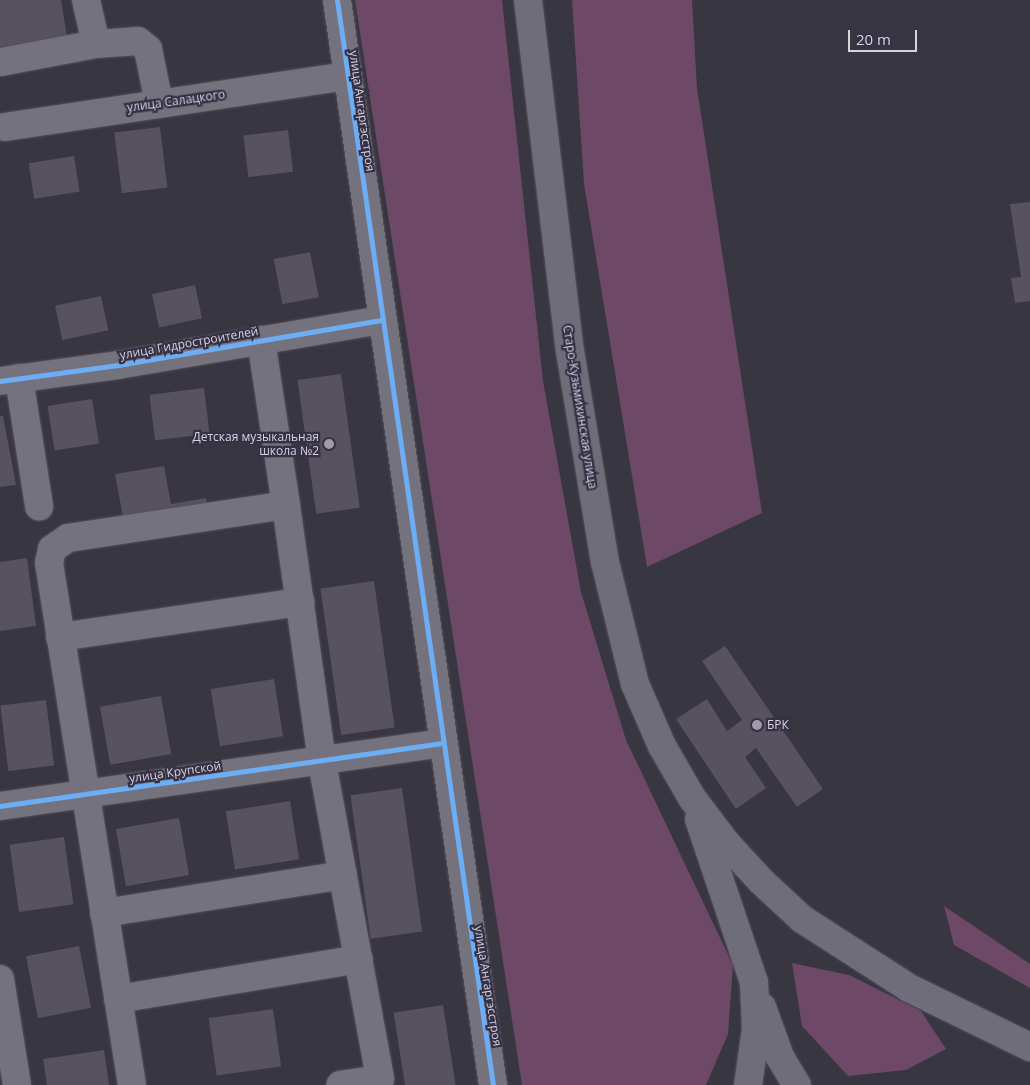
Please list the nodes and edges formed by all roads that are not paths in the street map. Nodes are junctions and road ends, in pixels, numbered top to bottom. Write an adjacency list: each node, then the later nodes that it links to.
1 (86, 0): 4 (street)
2 (337, 0): 6 (street, улица Ангаргэсстроя)
3 (528, 0): 19 (main road, Старо-Кузьмихинская улица)
4 (96, 44): 5 (street); 7 (street)
5 (1, 62)
6 (347, 76): 7 (street, улица Салацкого); 9 (street, улица Ангаргэсстроя)
7 (159, 103): 8 (street, улица Салацкого)
8 (5, 127)
9 (381, 320): 10 (street, улица Гидростроителей); 16 (street, улица Ангаргэсстроя)
10 (261, 340): 11 (street, улица Гидростроителей); 12 (street)
11 (10, 380): 13 (street)
12 (286, 505): 14 (street); 15 (street)
13 (39, 506)
14 (300, 602): 15 (street); 17 (street)
15 (60, 637): 18 (street)
16 (441, 743): 17 (street, улица Крупской); 31 (street, улица Ангаргэсстроя)
17 (322, 762): 18 (street, улица Крупской); 21 (street)
18 (84, 794): 20 (street, улица Крупской); 22 (street)
19 (692, 798): 25 (main road); 27 (main road)
20 (0, 806)
21 (343, 875): 22 (street); 23 (street)
22 (104, 913): 26 (street)
23 (359, 960): 26 (street); 30 (street)
24 (0, 979): 28 (street)
25 (754, 982): 32 (main road); 33 (main road)
26 (118, 999): 29 (street)
27 (1030, 1047)
28 (16, 1085)
29 (132, 1085)
30 (340, 1085)
31 (493, 1085)
32 (748, 1085)
33 (797, 1085)

